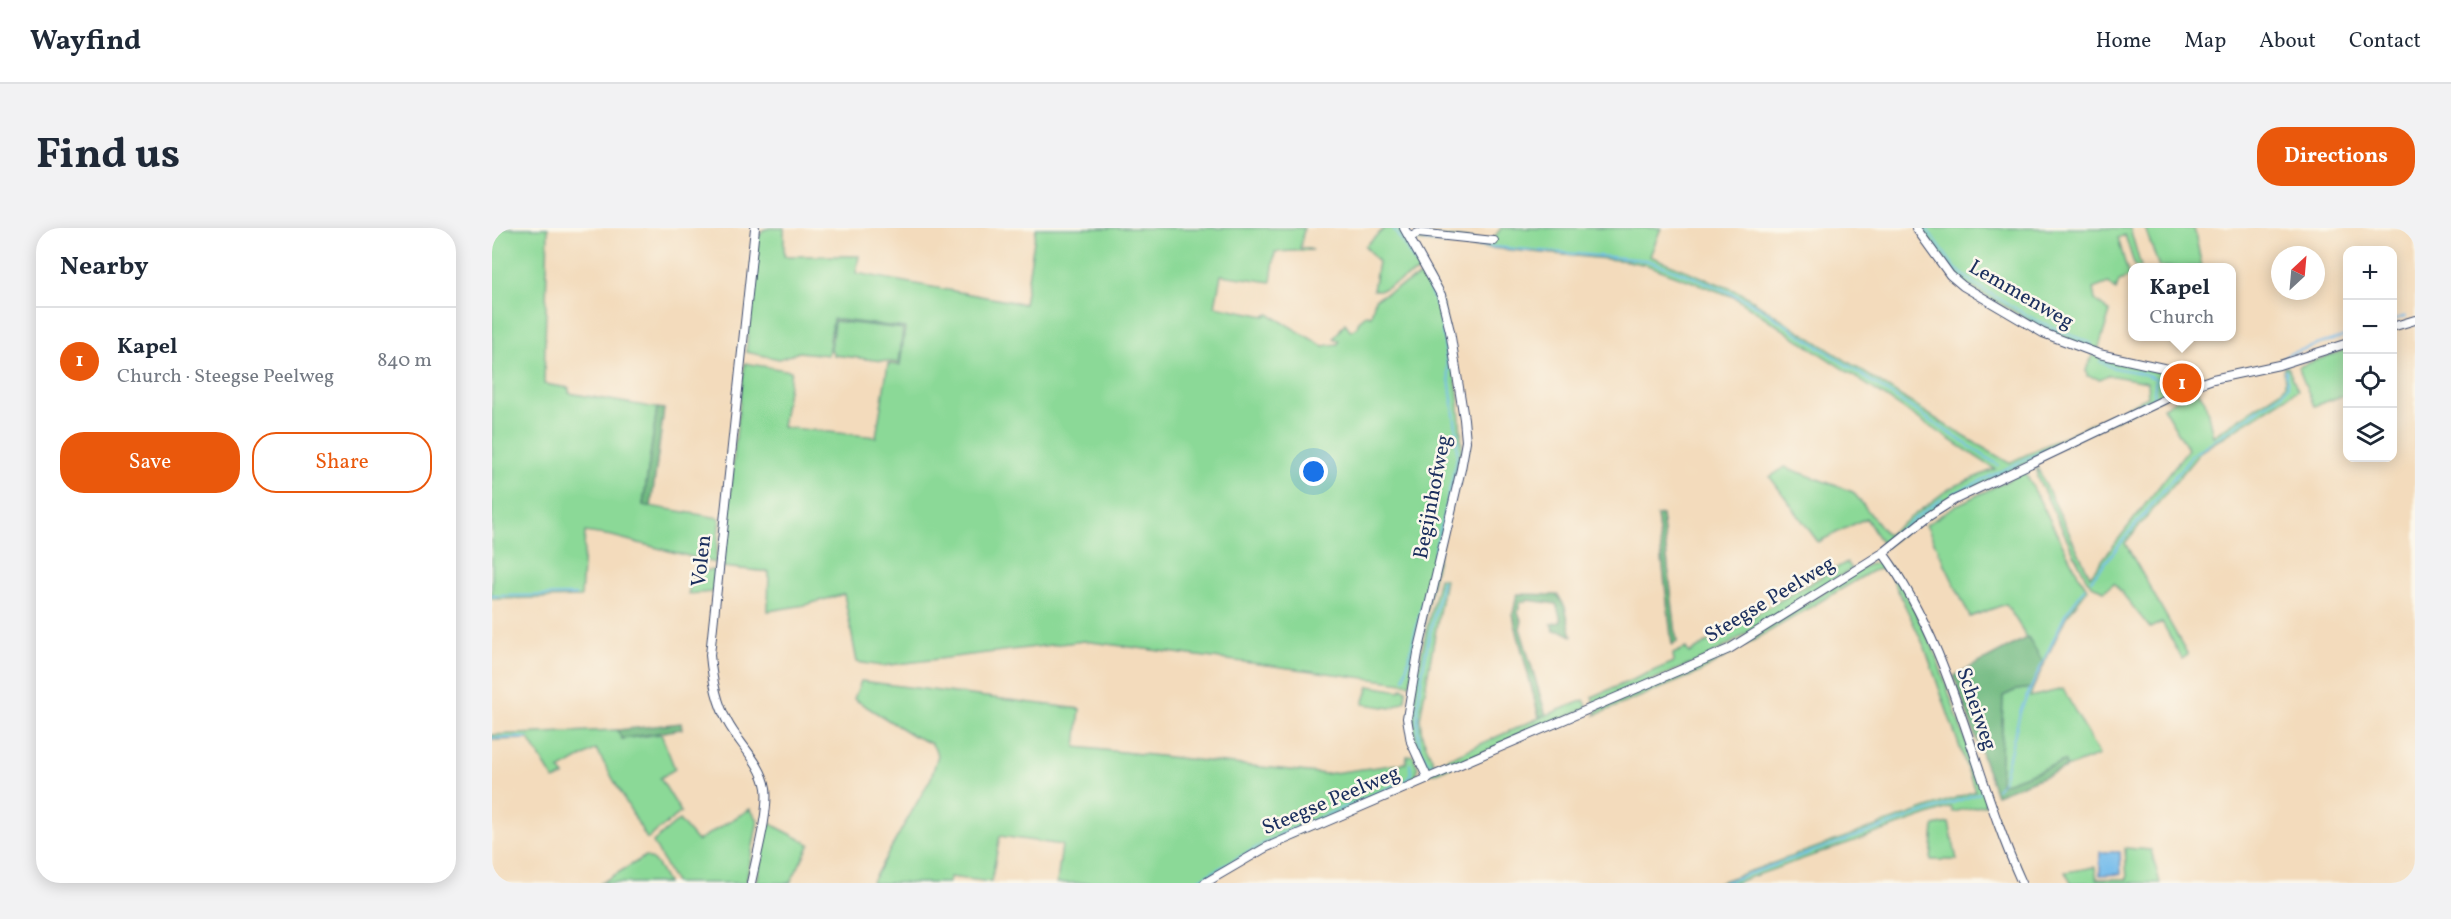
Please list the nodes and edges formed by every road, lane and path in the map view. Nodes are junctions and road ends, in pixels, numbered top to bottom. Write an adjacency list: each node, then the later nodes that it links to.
1 (755, 228): 12 (street, Volen)
2 (1404, 228): 4 (street, Begijnhofweg)
3 (1916, 228): 9 (street, Lemmenweg)
4 (1411, 237): 5 (street); 11 (street, Begijnhofweg)
5 (1494, 241)
6 (2415, 321): 7 (street)
7 (2397, 326)
8 (2343, 345): 9 (street, Steegse Peelweg)
9 (2193, 387): 10 (street, Steegse Peelweg)
10 (1883, 553): 11 (street, Steegse Peelweg); 14 (street, Scheiweg)
11 (1428, 779): 13 (street, Steegse Peelweg)
12 (751, 883)
13 (1205, 883)
14 (2022, 883)

